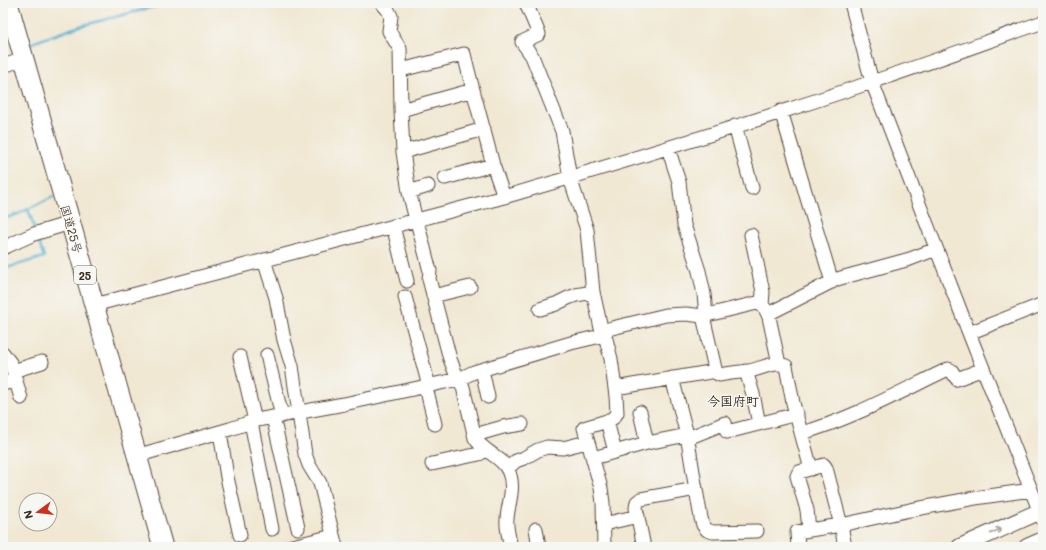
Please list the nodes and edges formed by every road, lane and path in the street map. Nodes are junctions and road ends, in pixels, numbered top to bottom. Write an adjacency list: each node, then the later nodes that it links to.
1 (382, 3): 8 (street)
2 (526, 3): 19 (street)
3 (851, 3): 9 (street)
4 (8, 15): 6 (highway, 国道25号 / 25)
5 (1043, 22): 9 (street)
6 (24, 59): 7 (street); 25 (highway, 国道25号 / 25)
7 (3, 66)
8 (401, 70): 10 (street); 11 (street)
9 (872, 82): 12 (street); 29 (street)
10 (473, 90): 11 (street); 14 (street)
11 (401, 110): 16 (street)
12 (781, 111): 13 (street); 32 (street)
13 (735, 126): 15 (street); 21 (street)
14 (484, 129): 16 (street); 17 (street)
15 (668, 148): 19 (street); 41 (street)
16 (404, 152): 22 (street)
17 (493, 165): 18 (street); 23 (street)
18 (445, 178)
19 (570, 178): 23 (street); 34 (street)
20 (428, 186): 22 (street)
21 (752, 188)
22 (409, 192): 24 (street)
23 (504, 197): 24 (street)
24 (416, 220): 26 (street); 35 (street)
25 (70, 223): 28 (street); 38 (highway, 国道25号 / 25)
26 (393, 226): 30 (street); 31 (street)
27 (751, 235): 40 (street)
28 (3, 248)
29 (936, 249): 32 (street); 43 (street)
30 (264, 260): 38 (street); 62 (street)
31 (407, 281)
32 (832, 282): 40 (street)
33 (470, 287): 35 (street)
34 (593, 292): 39 (street); 42 (street)
35 (433, 296): 55 (street)
36 (405, 297): 57 (street)
37 (1043, 304): 43 (street)
38 (94, 305): 78 (highway, 国道25号 / 25)
39 (545, 305)
40 (765, 310): 41 (street); 48 (street)
41 (705, 315): 42 (street); 51 (street)
42 (604, 333): 50 (street); 58 (street)
43 (969, 333): 49 (street)
44 (3, 353): 53 (street)
45 (267, 355): 64 (street)
46 (240, 357): 67 (street)
47 (42, 362): 53 (street)
48 (779, 364): 52 (street); 63 (street)
49 (983, 369): 71 (street); 84 (street)
50 (482, 370): 55 (street); 59 (street)
51 (716, 371): 52 (street); 54 (street)
52 (746, 371): 69 (street)
53 (14, 376): 56 (street); 60 (street)
54 (672, 378): 58 (street); 73 (street)
55 (459, 379): 57 (street); 72 (street)
56 (3, 384)
57 (427, 386): 62 (street); 65 (street)
58 (615, 388): 66 (street)
59 (488, 397)
60 (21, 398)
61 (640, 412): 74 (street)
62 (299, 413): 64 (street); 96 (street)
63 (796, 414): 69 (street); 71 (street)
64 (277, 416): 67 (street); 89 (street)
65 (431, 420)
66 (607, 421): 75 (street); 77 (street)
67 (253, 422): 70 (street); 90 (street)
68 (522, 424): 72 (street)
69 (758, 424): 73 (street)
70 (220, 432): 78 (street); 94 (street)
71 (802, 433): 82 (street)
72 (475, 435): 76 (street)
73 (688, 437): 74 (street); 83 (street)
74 (647, 443): 77 (street)
75 (589, 445): 79 (street); 81 (street)
76 (486, 450): 80 (street); 81 (street)
77 (615, 452): 79 (street)
78 (136, 456): 97 (highway, 国道25号 / 25)
79 (593, 458): 87 (street)
80 (432, 464)
81 (508, 469): 99 (street)
82 (811, 469): 88 (street); 92 (street)
83 (696, 489): 86 (street); 93 (street)
84 (1031, 490): 85 (street); 88 (street)
85 (1042, 514): 105 (main road, one-way to 85)
86 (638, 516): 87 (street); 102 (street)
87 (604, 524): 101 (street)
88 (841, 525): 92 (street); 104 (street)
89 (298, 528)
90 (272, 529)
91 (536, 529): 100 (street)
92 (809, 530): 103 (street)
93 (757, 531)
94 (240, 535)
95 (1043, 540): 106 (main road)
96 (335, 542): 98 (street)
97 (163, 547)
98 (288, 547)
99 (511, 547)
100 (539, 547)
101 (604, 547)
102 (644, 547)
103 (798, 547)
104 (845, 547)
105 (960, 547)
106 (1027, 547)

